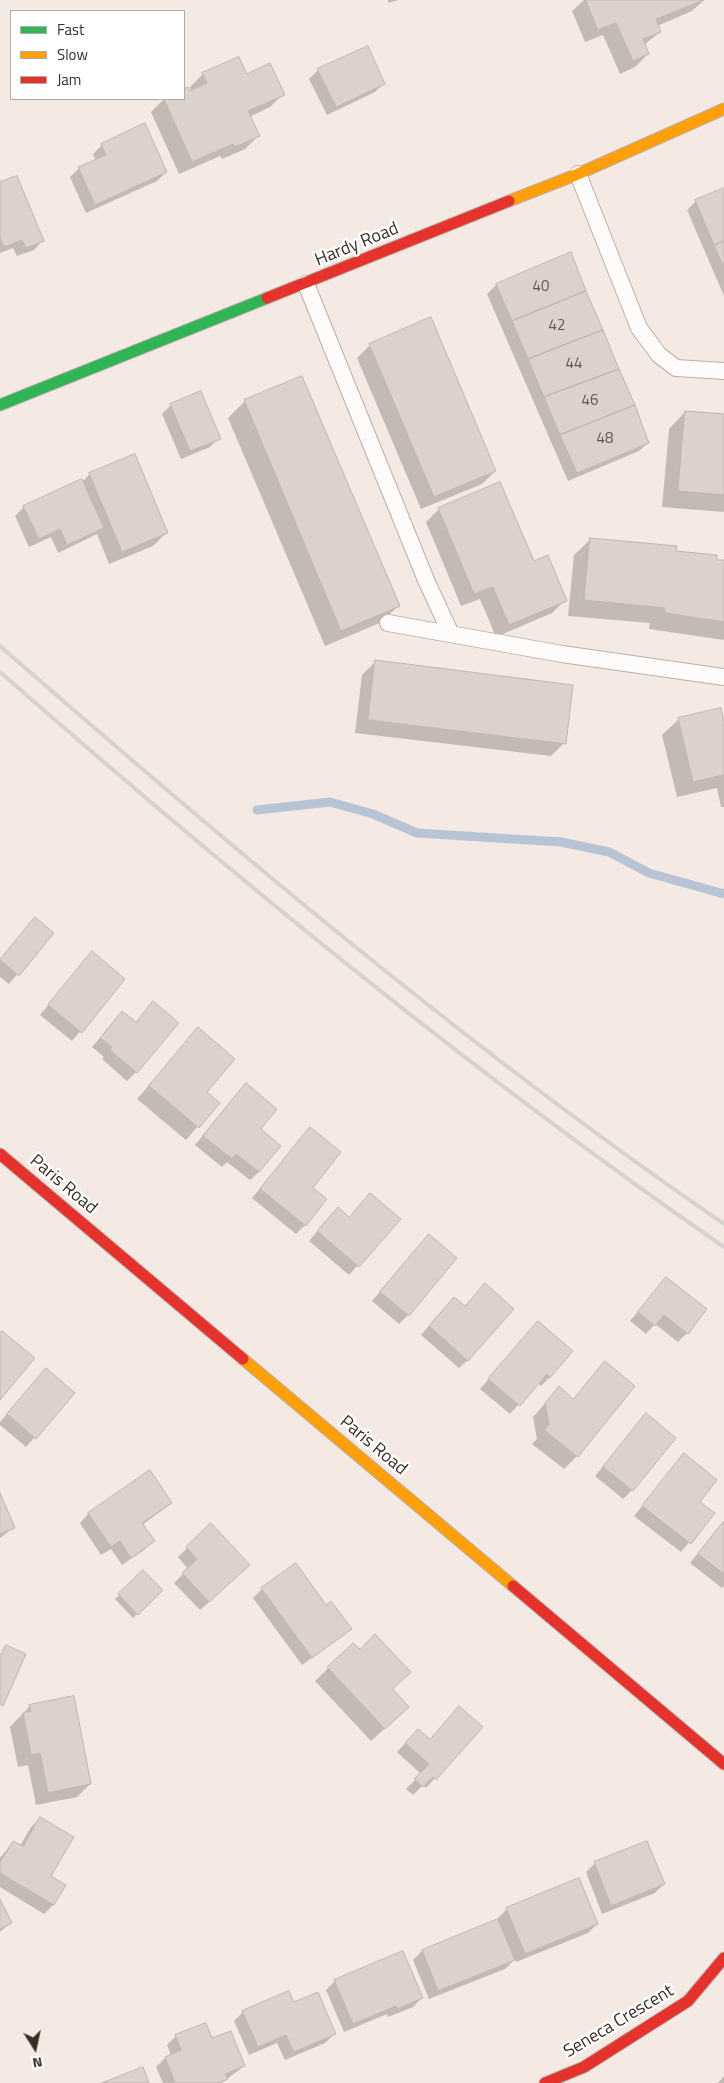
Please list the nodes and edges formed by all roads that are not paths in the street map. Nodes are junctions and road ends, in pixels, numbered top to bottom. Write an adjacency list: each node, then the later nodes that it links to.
1 (724, 108): 2 (main road, Hardy Road)
2 (578, 174): 3 (main road, Hardy Road); 4 (lane)
3 (306, 284): 5 (main road, Hardy Road); 7 (lane)
4 (724, 371)
5 (0, 405)
6 (388, 623): 7 (lane)
7 (450, 632): 8 (lane)
8 (724, 677)
9 (0, 1154): 10 (main road, Paris Road)
10 (724, 1764)
11 (724, 1958): 12 (main road, Seneca Crescent)
12 (545, 2083)

